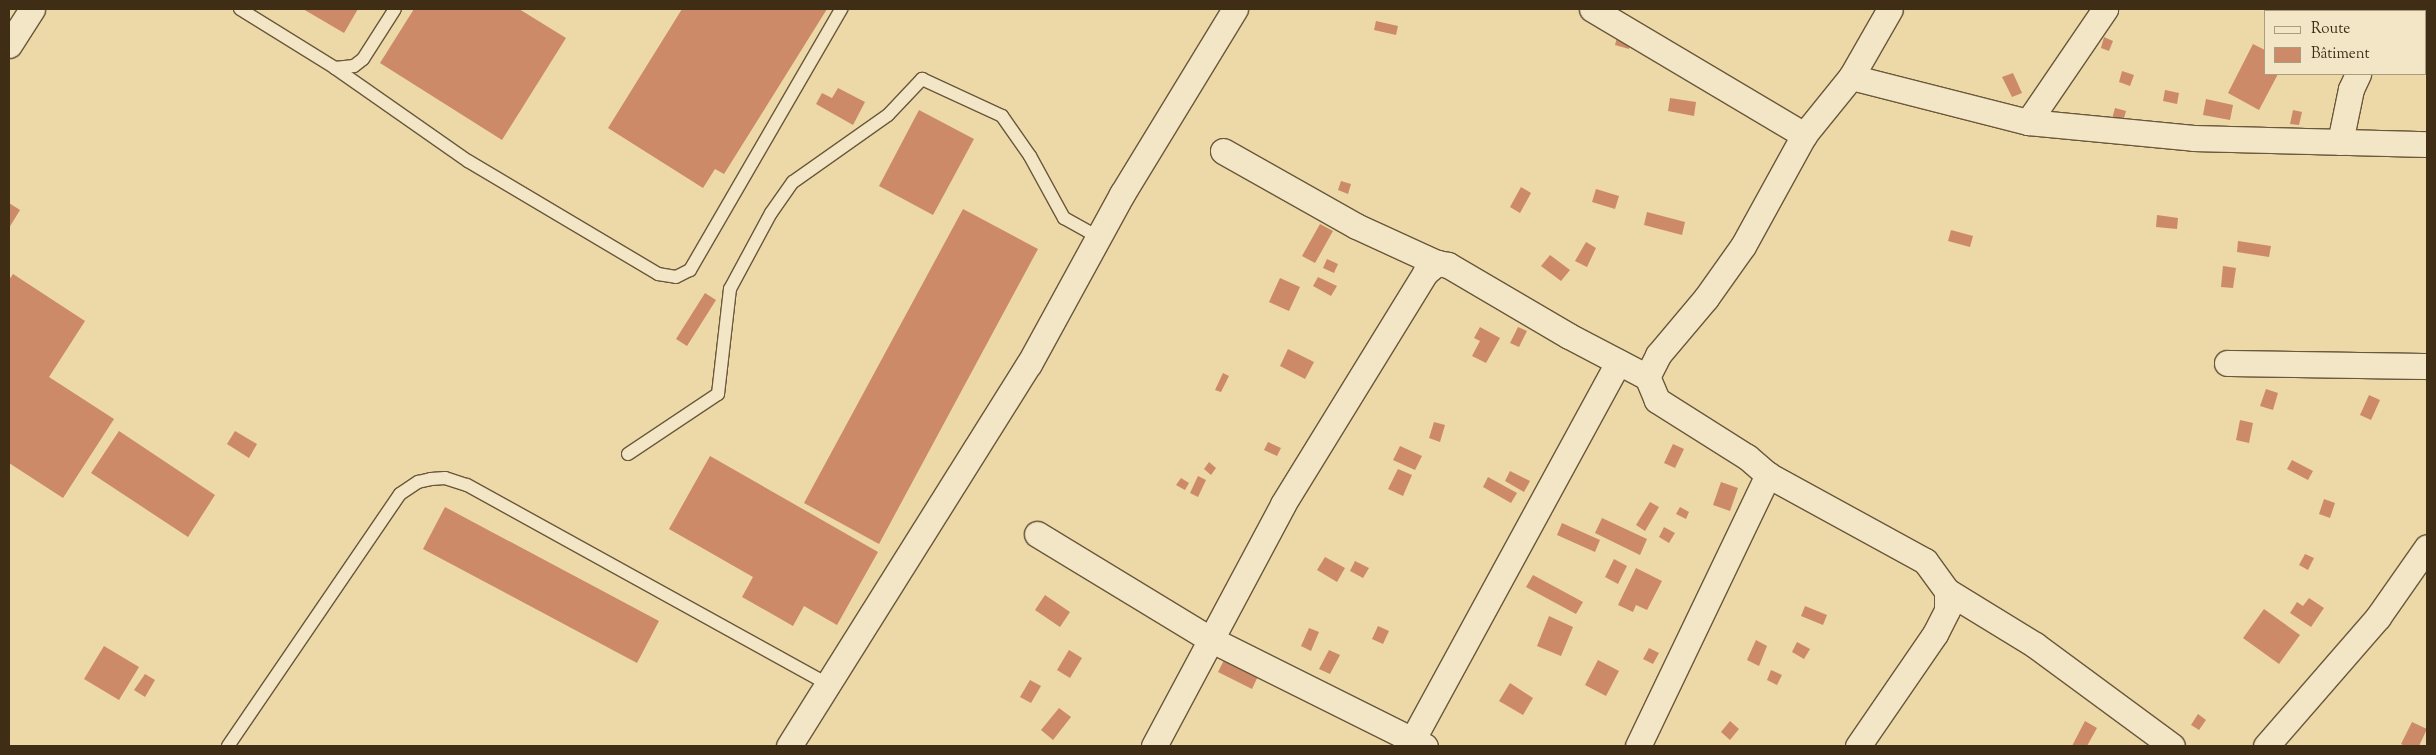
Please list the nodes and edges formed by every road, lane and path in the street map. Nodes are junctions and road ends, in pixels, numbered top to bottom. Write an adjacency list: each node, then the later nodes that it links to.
1 (32, 9): 9 (street)
2 (240, 9): 10 (lane)
3 (395, 9): 10 (lane)
4 (841, 9): 10 (lane)
5 (1235, 9): 18 (street)
6 (1592, 9): 14 (street)
7 (1890, 9): 12 (street)
8 (2106, 9): 13 (street)
9 (9, 45)
10 (336, 68)
11 (2358, 75): 15 (street)
12 (1851, 77): 13 (street); 14 (street)
13 (2028, 122): 15 (street)
14 (1804, 135): 23 (street)
15 (2340, 142): 16 (street)
16 (2427, 144)
17 (1223, 151): 19 (street)
18 (1098, 237): 24 (lane); 30 (street)
19 (1437, 263): 20 (street); 29 (street)
20 (1618, 362): 23 (street); 31 (street)
21 (2227, 363): 22 (street)
22 (2427, 366)
23 (1647, 377): 25 (street)
24 (628, 454)
25 (1768, 475): 28 (street); 35 (street)
26 (1037, 534): 29 (street)
27 (2427, 547): 38 (street)
28 (1947, 591): 36 (street); 37 (street)
29 (1210, 639): 31 (street); 34 (street)
30 (829, 685): 32 (lane); 33 (street)
31 (1416, 744)
32 (228, 746)
33 (789, 746)
34 (1154, 746)
35 (1638, 746)
36 (1858, 746)
37 (2172, 746)
38 (2266, 746)

